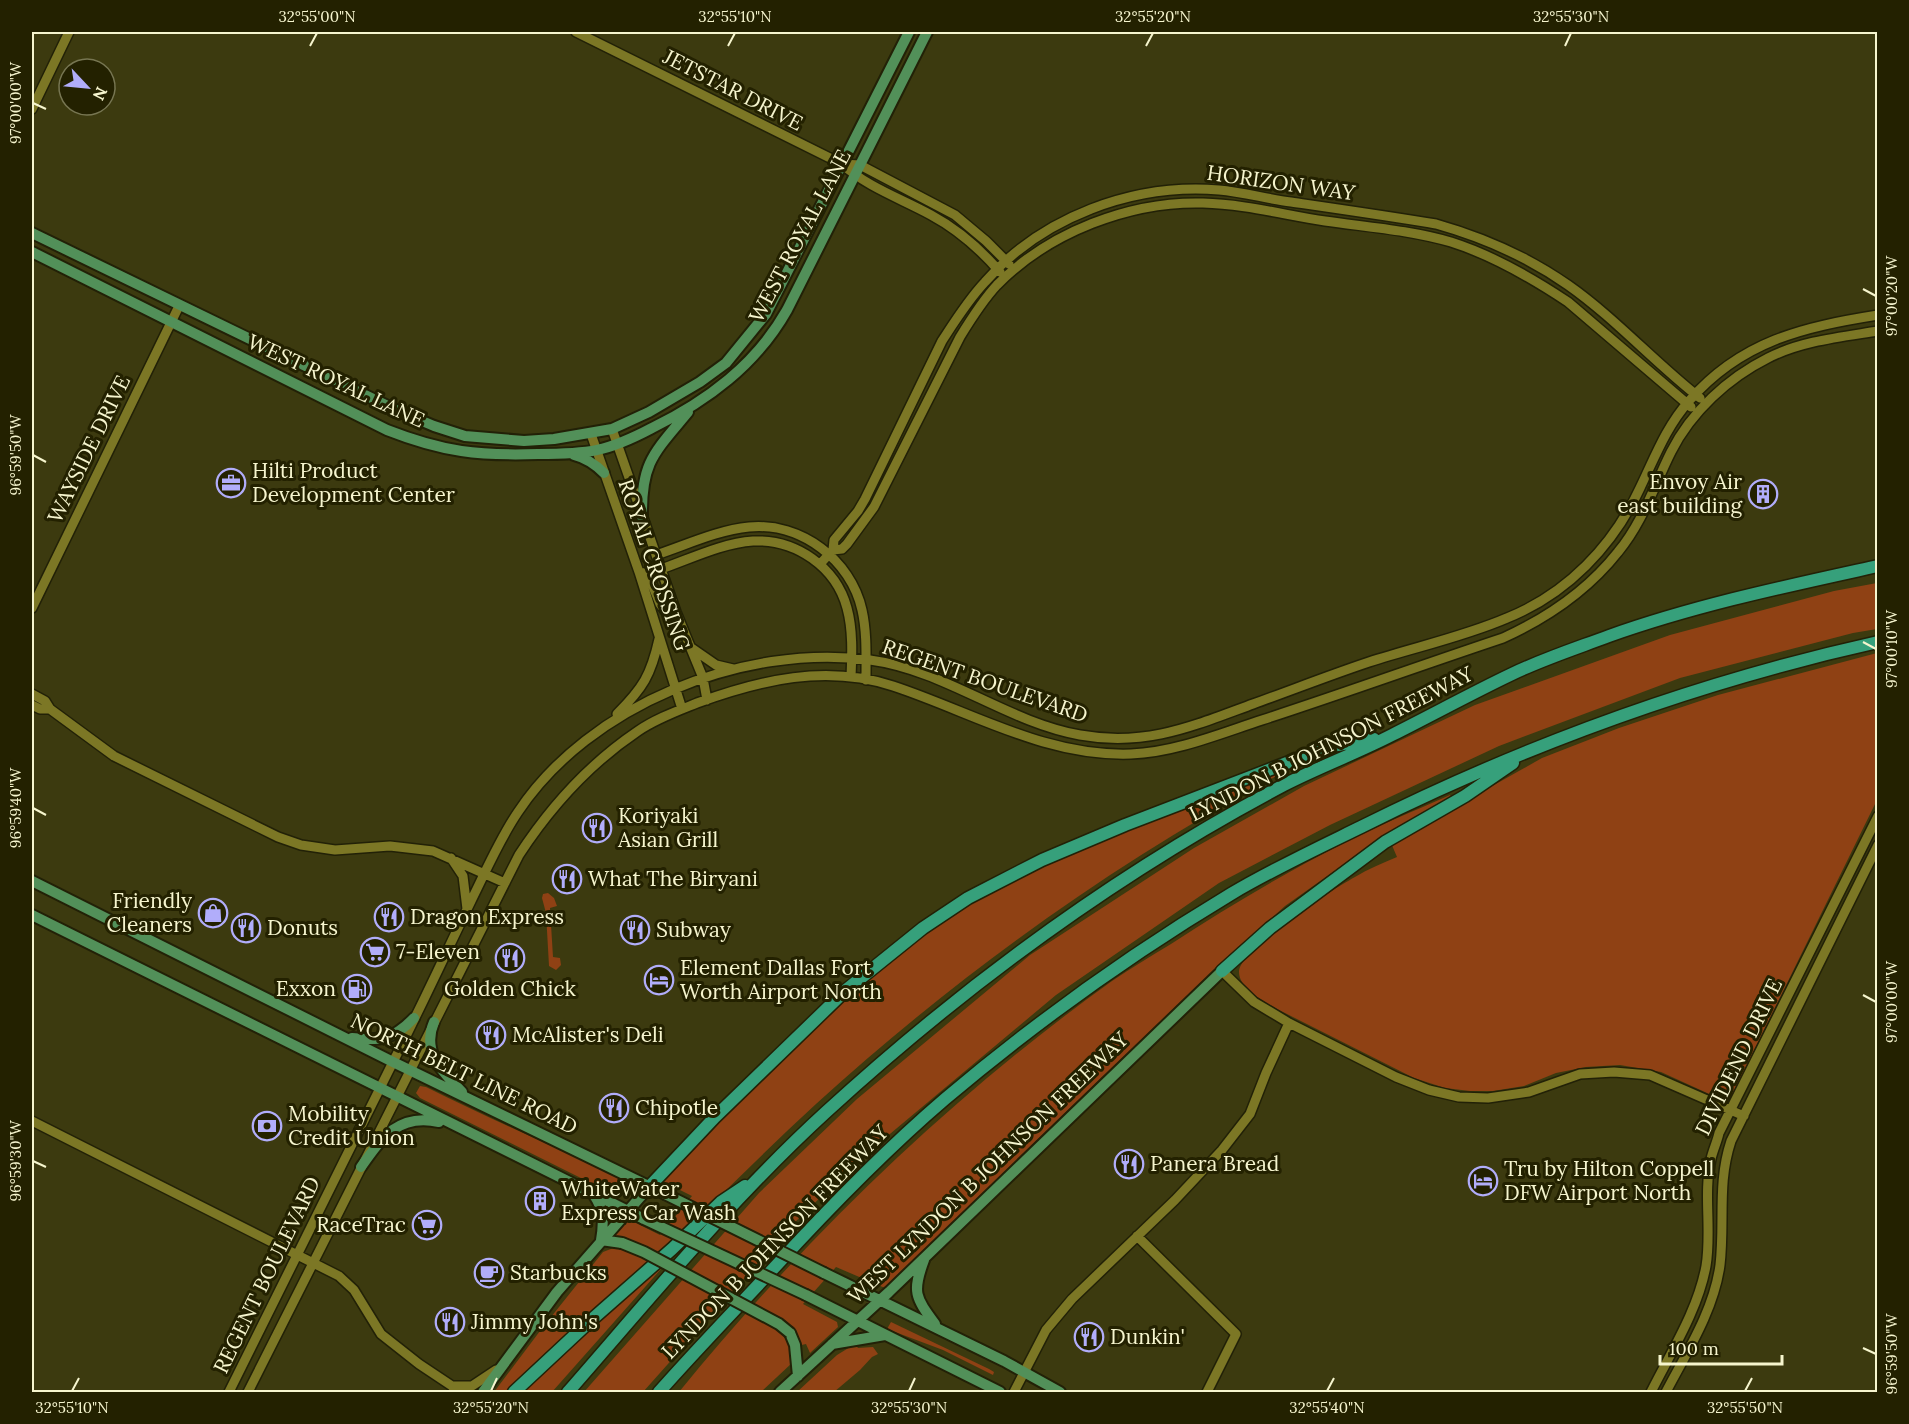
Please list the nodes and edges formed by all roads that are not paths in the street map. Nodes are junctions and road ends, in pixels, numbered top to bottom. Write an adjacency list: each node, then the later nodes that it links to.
1 (69, 32): 5 (street)
2 (576, 32): 6 (street, JETSTAR DRIVE)
3 (909, 32): 6 (main road, WEST ROYAL LANE)
4 (927, 32): 7 (main road, WEST ROYAL LANE)
5 (32, 109)
6 (842, 164): 7 (street, JETSTAR DRIVE); 8 (street, JETSTAR DRIVE); 34 (main road, WEST ROYAL LANE)
7 (860, 165): 8 (main road, WEST ROYAL LANE); 14 (street, JETSTAR DRIVE)
8 (854, 176): 16 (street, JETSTAR DRIVE); 31 (main road, WEST ROYAL LANE)
9 (1283, 201): 10 (street); 11 (street); 14 (street, HORIZON WAY); 15 (street, HORIZON WAY)
10 (1275, 214): 11 (street, HORIZON WAY); 17 (street, HORIZON WAY)
11 (1287, 215): 18 (street, HORIZON WAY)
12 (32, 233): 20 (main road, WEST ROYAL LANE)
13 (32, 252): 24 (main road, WEST ROYAL LANE)
14 (1007, 261): 16 (street, HORIZON WAY); 17 (street, JETSTAR DRIVE)
15 (1532, 263): 18 (street); 27 (street, HORIZON WAY)
16 (998, 269): 19 (street, JETSTAR DRIVE); 21 (street, HORIZON WAY)
17 (1014, 270): 19 (street, HORIZON WAY)
18 (1526, 277): 29 (street, HORIZON WAY)
19 (1005, 278): 23 (street, HORIZON WAY)
20 (179, 306): 24 (street, WAYSIDE DRIVE); 32 (main road, WEST ROYAL LANE)
21 (963, 310): 23 (street); 26 (street, HORIZON WAY)
22 (1878, 315): 27 (street, REGENT BOULEVARD)
23 (972, 318): 28 (street, HORIZON WAY)
24 (171, 322): 35 (main road, WEST ROYAL LANE); 50 (street, WAYSIDE DRIVE)
25 (1878, 331): 30 (street, REGENT BOULEVARD)
26 (918, 392): 28 (street); 44 (street, HORIZON WAY)
27 (1695, 394): 29 (street, REGENT BOULEVARD); 30 (street, HORIZON WAY)
28 (930, 398): 44 (street, HORIZON WAY)
29 (1687, 403): 33 (street, HORIZON WAY); 55 (street, REGENT BOULEVARD)
30 (1706, 403): 33 (street, REGENT BOULEVARD)
31 (693, 407): 37 (main road, WEST ROYAL LANE); 41 (main road)
32 (396, 410): 35 (main road); 36 (main road, WEST ROYAL LANE)
33 (1697, 413): 59 (street, REGENT BOULEVARD)
34 (612, 429): 36 (main road, WEST ROYAL LANE); 37 (street, ROYAL CROSSING)
35 (387, 430): 39 (main road, WEST ROYAL LANE)
36 (591, 434): 38 (street, ROYAL CROSSING)
37 (618, 444): 38 (main road, WEST ROYAL LANE); 41 (street, ROYAL CROSSING)
38 (597, 450): 39 (main road, WEST ROYAL LANE); 40 (street, ROYAL CROSSING)
39 (565, 454): 40 (main road)
40 (604, 473): 49 (street, ROYAL CROSSING)
41 (642, 517): 45 (street, ROYAL CROSSING)
42 (730, 531): 43 (street); 44 (street); 45 (street)
43 (729, 546): 46 (street); 48 (street)
44 (831, 552): 46 (street, HORIZON WAY); 55 (street)
45 (656, 555): 48 (street, ROYAL CROSSING)
46 (820, 564): 54 (street)
47 (1878, 566): 67 (highway, LYNDON B JOHNSON FREEWAY)
48 (661, 569): 52 (street, ROYAL CROSSING)
49 (639, 572): 51 (street, ROYAL CROSSING); 52 (street)
50 (32, 608)
51 (660, 637): 60 (street, ROYAL CROSSING); 66 (street)
52 (688, 642): 56 (street); 58 (street, ROYAL CROSSING)
53 (1878, 642): 68 (highway, LYNDON B JOHNSON FREEWAY)
54 (852, 659): 55 (street, REGENT BOULEVARD); 56 (street, REGENT BOULEVARD); 57 (street)
55 (866, 659): 59 (street)
56 (735, 670): 58 (street, REGENT BOULEVARD)
57 (851, 677): 59 (street, REGENT BOULEVARD); 62 (street, REGENT BOULEVARD)
58 (703, 678): 60 (street, REGENT BOULEVARD); 62 (street, ROYAL CROSSING)
59 (866, 680)
60 (676, 688): 64 (street, ROYAL CROSSING); 66 (street, REGENT BOULEVARD)
61 (32, 694): 65 (street)
62 (707, 700): 64 (street, REGENT BOULEVARD)
63 (32, 705): 65 (street)
64 (682, 709): 74 (street, REGENT BOULEVARD)
65 (50, 710): 71 (street)
66 (604, 727): 72 (street, REGENT BOULEVARD)
67 (1389, 737): 92 (highway, LYNDON B JOHNSON FREEWAY); 93 (highway)
68 (1539, 746): 77 (highway); 107 (highway, LYNDON B JOHNSON FREEWAY)
69 (1878, 816): 87 (street, DIVIDEND DRIVE)
70 (1878, 845): 88 (street, DIVIDEND DRIVE)
71 (451, 858): 72 (street); 75 (street)
72 (485, 873): 74 (street); 75 (street, REGENT BOULEVARD)
73 (32, 881): 81 (main road, NORTH BELT LINE ROAD)
74 (505, 883): 79 (street, REGENT BOULEVARD)
75 (467, 910): 78 (street, REGENT BOULEVARD)
76 (32, 915): 84 (main road)
77 (1222, 971): 80 (street); 99 (main road, WEST LYNDON B JOHNSON FREEWAY)
78 (414, 1018): 81 (main road); 82 (street, REGENT BOULEVARD)
79 (434, 1022): 83 (street, REGENT BOULEVARD); 86 (main road)
80 (1289, 1023): 87 (street); 96 (street)
81 (344, 1038): 82 (main road, NORTH BELT LINE ROAD)
82 (393, 1062): 83 (main road, NORTH BELT LINE ROAD); 84 (street, REGENT BOULEVARD)
83 (410, 1070): 85 (street, REGENT BOULEVARD); 86 (main road, NORTH BELT LINE ROAD)
84 (380, 1089): 85 (main road); 98 (street, REGENT BOULEVARD)
85 (396, 1096): 90 (main road); 91 (street, REGENT BOULEVARD)
86 (467, 1096): 93 (main road, NORTH BELT LINE ROAD)
87 (1731, 1110): 88 (street); 123 (street, DIVIDEND DRIVE)
88 (1743, 1116): 124 (street, DIVIDEND DRIVE)
89 (32, 1122): 98 (street)
90 (453, 1124): 91 (main road); 94 (main road)
91 (361, 1167): 100 (street, REGENT BOULEVARD)
92 (761, 1174): 114 (highway); 115 (highway, LYNDON B JOHNSON FREEWAY)
93 (649, 1186): 95 (main road); 101 (main road, NORTH BELT LINE ROAD, bridge)
94 (594, 1195): 95 (main road); 97 (main road)
95 (627, 1210): 97 (main road); 102 (main road, bridge)
96 (1137, 1236): 108 (street); 122 (street)
97 (601, 1240): 106 (main road); 109 (main road, bridge)
98 (297, 1254): 100 (street); 111 (street, REGENT BOULEVARD)
99 (925, 1257): 101 (main road, WEST LYNDON B JOHNSON FREEWAY); 103 (main road)
100 (314, 1263): 110 (street); 112 (street, REGENT BOULEVARD)
101 (880, 1300): 102 (main road, WEST LYNDON B JOHNSON FREEWAY); 103 (main road, NORTH BELT LINE ROAD)
102 (856, 1320): 104 (main road); 105 (main road, WEST LYNDON B JOHNSON FREEWAY)
103 (937, 1327): 108 (main road, NORTH BELT LINE ROAD)
104 (886, 1335): 105 (main road); 119 (main road)
105 (832, 1344): 109 (main road, WEST LYNDON B JOHNSON FREEWAY)
106 (501, 1367): 110 (street); 113 (main road)
107 (680, 1369): 116 (highway, LYNDON B JOHNSON FREEWAY); 117 (highway)
108 (1024, 1372): 120 (street); 121 (main road, NORTH BELT LINE ROAD)
109 (798, 1376): 118 (main road, WEST LYNDON B JOHNSON FREEWAY)
110 (454, 1389)
111 (229, 1392)
112 (248, 1392)
113 (483, 1392)
114 (514, 1392)
115 (568, 1392)
116 (659, 1392)
117 (667, 1392)
118 (780, 1392)
119 (1000, 1392)
120 (1014, 1392)
121 (1060, 1392)
122 (1207, 1392)
123 (1651, 1392)
124 (1666, 1392)

